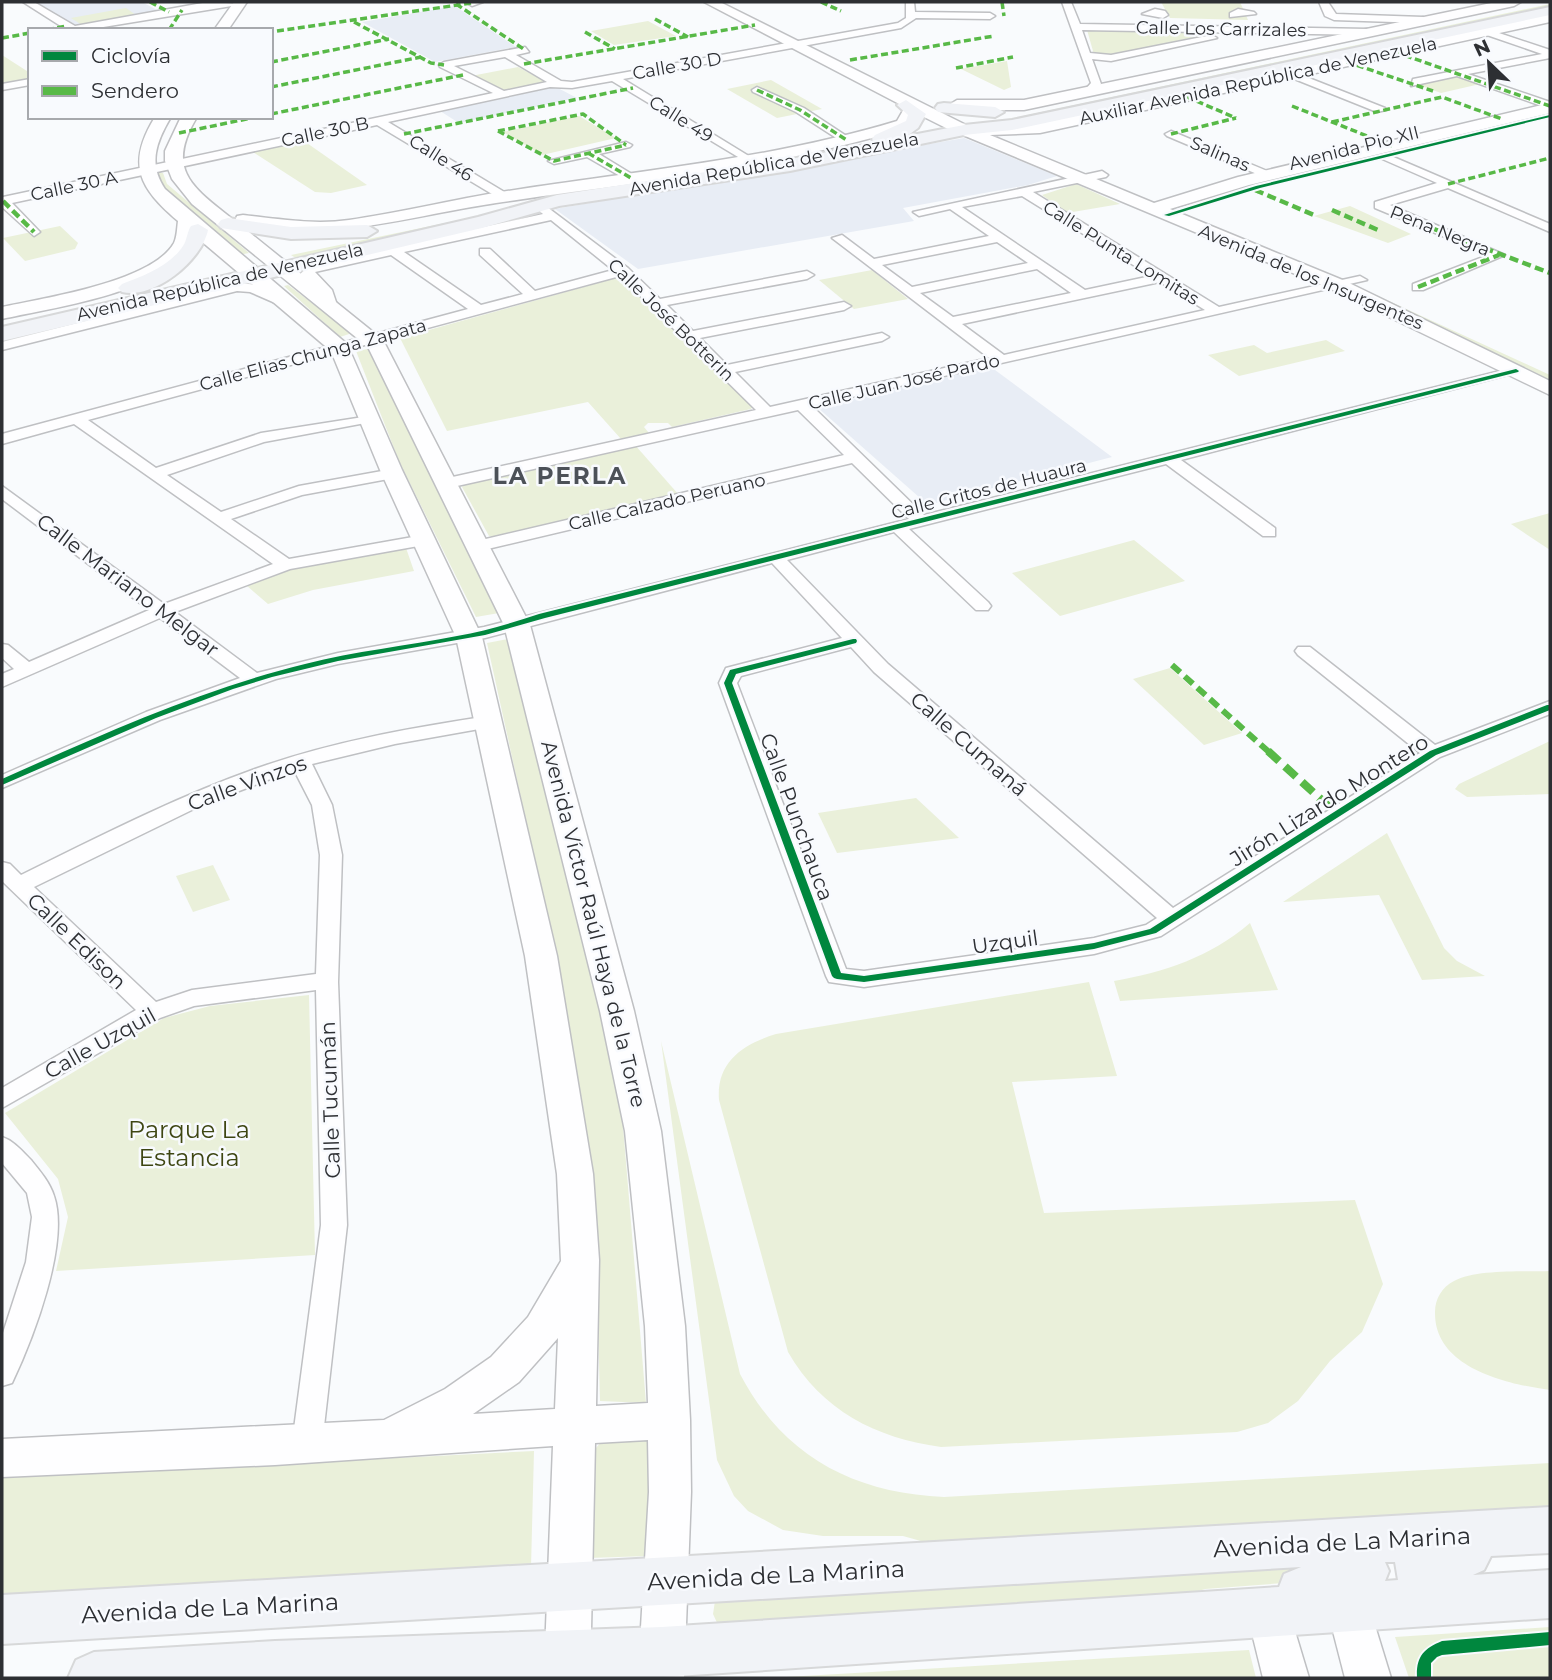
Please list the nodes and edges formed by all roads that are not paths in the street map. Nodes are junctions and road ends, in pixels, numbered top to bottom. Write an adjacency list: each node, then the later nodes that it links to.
1 (28, 2): 17 (street)
2 (710, 2): 27 (main road)
3 (732, 2): 25 (main road)
4 (910, 2): 13 (street)
5 (1068, 2): 16 (street)
6 (1249, 2): 12 (street)
7 (1324, 2): 20 (street)
8 (1514, 2): 20 (main road, Auxiliar Avenida República de Venezuela)
9 (1550, 2): 20 (main road, Avenida República de Venezuela)
10 (239, 3): 18 (street); 19 (main road)
11 (1550, 11): 24 (main road, Avenida República de Venezuela)
12 (1251, 14)
13 (912, 15): 14 (street); 25 (street, Calle 30 D)
14 (990, 16)
15 (1550, 18): 23 (main road, Auxiliar Avenida República de Venezuela)
16 (1075, 27): 21 (street, Calle Los Carrizales); 31 (street)
17 (71, 28)
18 (79, 28)
19 (222, 28)
20 (1425, 28): 22 (main road); 24 (main road, Avenida República de Venezuela); 26 (main road, Avenida República de Venezuela); 54 (main road, Avenida República de Venezuela)
21 (1205, 29): 22 (street, Calle Los Carrizales); 31 (street)
22 (1370, 32): 26 (main road, Auxiliar Avenida República de Venezuela)
23 (1487, 32): 24 (main road, Auxiliar Avenida República de Venezuela); 30 (street)
24 (1456, 36): 35 (main road, Auxiliar Avenida República de Venezuela)
25 (811, 41): 27 (street, Calle 30 D); 46 (main road)
26 (1340, 42): 42 (main road, Auxiliar Avenida República de Venezuela); 48 (main road, Avenida República de Venezuela)
27 (794, 44): 38 (street, Calle 30 D); 45 (main road)
28 (525, 50): 29 (street)
29 (506, 53): 32 (street); 37 (street)
30 (1550, 54): 36 (street)
31 (1084, 55): 42 (street)
32 (524, 64): 33 (street); 40 (street)
33 (500, 68)
34 (487, 71): 37 (street)
35 (1291, 74): 47 (street); 54 (main road, Auxiliar Avenida República de Venezuela)
36 (1456, 74): 36 (street); 49 (street)
37 (463, 75): 44 (street)
38 (615, 78): 40 (street, Calle 30 D); 62 (street, Calle 49)
39 (28, 82): 41 (street)
40 (560, 85): 44 (street, Calle 30 D)
41 (2, 87)
42 (1093, 87): 46 (main road, Auxiliar Avenida República de Venezuela)
43 (757, 90): 56 (street)
44 (503, 94): 52 (street, Calle 30 B)
45 (899, 100): 53 (main road); 56 (main road); 57 (main road)
46 (937, 104): 48 (main road); 53 (main road)
47 (1381, 110)
48 (1018, 112): 53 (main road, Avenida República de Venezuela)
49 (1549, 114): 58 (main road, Avenida Pio XII)
50 (162, 119): 65 (main road)
51 (188, 119): 64 (main road)
52 (379, 121): 64 (street, Calle 30 B); 72 (street, Calle 46)
53 (962, 126): 54 (main road, Avenida República de Venezuela); 57 (main road, Avenida República de Venezuela); 69 (main road, Avenida de los Insurgentes); 77 (main road, Avenida República de Venezuela)
54 (992, 130): 66 (main road, Avenida de los Insurgentes)
55 (1171, 134): 67 (street, Salinas)
56 (848, 141): 62 (main road)
57 (875, 141): 82 (main road, Avenida República de Venezuela)
58 (1428, 142): 61 (main road, Avenida Pio XII); 67 (main road, Avenida Pio XII)
59 (626, 145): 60 (street)
60 (588, 153): 63 (street); 68 (street)
61 (1384, 156): 70 (street); 73 (main road, Avenida Pio XII)
62 (748, 160): 68 (main road)
63 (554, 161)
64 (173, 165): 65 (street, Calle 30 B); 79 (main road, Avenida Víctor Raúl Haya de la Torre)
65 (147, 170): 74 (street, Calle 30 A); 80 (main road)
66 (1102, 175): 69 (street); 76 (main road, Avenida de los Insurgentes)
67 (1268, 175): 73 (main road, Avenida Pio XII)
68 (631, 178): 72 (main road)
69 (1081, 180): 71 (street); 76 (main road, Avenida de los Insurgentes)
70 (1448, 184): 81 (street); 97 (street, Pena Negra)
71 (1026, 193): 75 (street); 94 (street, Calle Punta Lomitas)
72 (502, 196): 79 (main road)
73 (1207, 197): 76 (main road, Avenida Pio XII)
74 (2, 201): 83 (street)
75 (954, 207): 78 (street); 85 (street)
76 (1169, 209): 95 (main road, Avenida de los Insurgentes); 96 (main road, Avenida de los Insurgentes)
77 (546, 211): 86 (street); 88 (main road, Avenida República de Venezuela); 92 (street, Calle José Botterin)
78 (919, 212)
79 (221, 219): 82 (main road); 88 (main road, Avenida Víctor Raúl Haya de la Torre)
80 (192, 225): 91 (main road); 101 (main road); 108 (main road)
81 (1550, 228)
82 (383, 229): 88 (main road, Avenida República de Venezuela)
83 (34, 232)
84 (838, 238): 89 (street)
85 (1000, 238): 89 (street); 90 (street)
86 (392, 250): 103 (street); 106 (street)
87 (485, 252): 100 (street)
88 (275, 262): 91 (main road, Avenida República de Venezuela); 103 (main road, Avenida Víctor Raúl Haya de la Torre)
89 (872, 263): 98 (street)
90 (1040, 265): 98 (street); 99 (street)
91 (246, 269): 101 (main road, Avenida República de Venezuela); 104 (main road); 111 (main road, Avenida República de Venezuela)
92 (623, 271): 100 (street, Calle Elias Chunga Zapata); 102 (street, Calle José Botterin)
93 (807, 275): 102 (street)
94 (1162, 278): 99 (street); 107 (street, Calle Punta Lomitas)
95 (1360, 280): 96 (street, Calle Juan José Pardo); 120 (main road, Avenida de los Insurgentes)
96 (1338, 285): 107 (street, Calle Juan José Pardo); 119 (main road, Avenida de los Insurgentes)
97 (1418, 287)
98 (910, 291): 110 (street)
99 (1082, 294): 110 (street)
100 (533, 296): 106 (street, Calle Elias Chunga Zapata)
101 (96, 299): 109 (main road, Avenida República de Venezuela)
102 (658, 303): 112 (street, Calle José Botterin)
103 (330, 305): 114 (main road, Avenida Víctor Raúl Haya de la Torre)
104 (292, 306): 115 (street); 116 (main road)
105 (844, 306): 112 (street)
106 (479, 310): 114 (street, Calle Elias Chunga Zapata)
107 (1217, 312): 117 (street, Calle Juan José Pardo)
108 (2, 313)
109 (2, 322)
110 (951, 322): 117 (street)
111 (2, 334)
112 (690, 336): 118 (street, Calle José Botterin)
113 (882, 337): 118 (street)
114 (372, 339): 116 (street, Calle Elias Chunga Zapata); 131 (main road, Avenida Víctor Raúl Haya de la Torre)
115 (2, 346)
116 (340, 348): 124 (main road); 125 (street, Calle Elias Chunga Zapata)
117 (1002, 360): 122 (street, Calle Juan José Pardo)
118 (724, 370): 123 (street, Calle José Botterin)
119 (1517, 371): 121 (main road, Avenida de los Insurgentes); 128 (street, Calle Gritos de Huaura)
120 (1550, 372)
121 (1550, 389)
122 (801, 404): 123 (street, Calle Juan José Pardo); 127 (street)
123 (767, 412): 131 (street, Calle Juan José Pardo)
124 (371, 418): 129 (street); 130 (main road)
125 (76, 419): 126 (street, Calle Elias Chunga Zapata); 129 (street)
126 (2, 439)
127 (856, 457): 134 (street); 138 (street, Calle Calzado Peruano)
128 (1168, 458): 134 (street, Calle Gritos de Huaura); 136 (street)
129 (153, 474): 133 (street)
130 (393, 474): 133 (street); 137 (main road)
131 (447, 483): 138 (main road, Avenida Víctor Raúl Haya de la Torre)
132 (2, 491): 142 (street, Calle Mariano Melgar)
133 (219, 518): 140 (street)
134 (921, 521): 135 (street, Calle Gritos de Huaura)
135 (899, 527): 139 (street, Calle Gritos de Huaura); 141 (street)
136 (1269, 532)
137 (424, 540): 140 (street); 144 (main road)
138 (479, 546): 143 (main road, Avenida Víctor Raúl Haya de la Torre)
139 (775, 557): 143 (street, Calle Gritos de Huaura); 145 (street, Calle Cumaná)
140 (286, 565): 142 (street)
141 (982, 606)
142 (162, 611): 148 (street); 149 (street, Calle Mariano Melgar)
143 (517, 625): 144 (street, Calle Gritos de Huaura); 166 (main road, Avenida Víctor Raúl Haya de la Torre)
144 (469, 637): 149 (street, Calle Gritos de Huaura); 152 (main road)
145 (853, 640): 158 (street, Calle Cumaná); 159 (street, Calle Punchauca)
146 (2, 649): 148 (street)
147 (1304, 651): 153 (street)
148 (27, 670): 150 (street)
149 (254, 680): 155 (street, Calle Gritos de Huaura)
150 (2, 681)
151 (1550, 707): 153 (street, Jirón Lizardo Montero)
152 (489, 722): 154 (street, Calle Vinzos); 164 (main road)
153 (1433, 753): 158 (street, Jirón Lizardo Montero)
154 (300, 761): 157 (street, Calle Vinzos); 160 (street, Calle Tucumán)
155 (2, 782)
156 (2, 869): 157 (street, Calle Edison)
157 (19, 885): 161 (street, Calle Edison)
158 (1173, 920): 159 (street, Uzquil)
159 (837, 976)
160 (327, 982): 161 (street, Calle Uzquil); 169 (street, Calle Tucumán)
161 (152, 1012): 162 (street, Calle Uzquil)
162 (2, 1099)
163 (2, 1147): 165 (street)
164 (580, 1260): 167 (main road); 168 (main road)
165 (2, 1374)
166 (669, 1420): 167 (main road); 174 (main road, Avenida Víctor Raúl Haya de la Torre)
167 (577, 1427): 168 (main road); 175 (main road)
168 (384, 1439): 169 (main road)
169 (307, 1444): 170 (main road)
170 (2, 1458)
171 (1550, 1530): 172 (main road, Avenida de La Marina)
172 (1321, 1544): 174 (main road, Avenida de La Marina); 180 (main road)
173 (1550, 1550): 177 (main road)
174 (666, 1581): 175 (main road, Avenida de La Marina); 182 (main road, Avenida Víctor Raúl Haya de la Torre)
175 (571, 1587): 181 (main road, Avenida de La Marina); 183 (main road)
176 (1550, 1594): 177 (main road)
177 (1473, 1600): 178 (main road)
178 (1349, 1608): 179 (main road); 186 (main road)
179 (1269, 1613): 180 (main road); 185 (main road)
180 (1185, 1616): 182 (main road)
181 (2, 1620)
182 (661, 1665): 183 (main road)
183 (568, 1667): 184 (main road)
184 (94, 1678)
185 (1286, 1678)
186 (1368, 1678)

